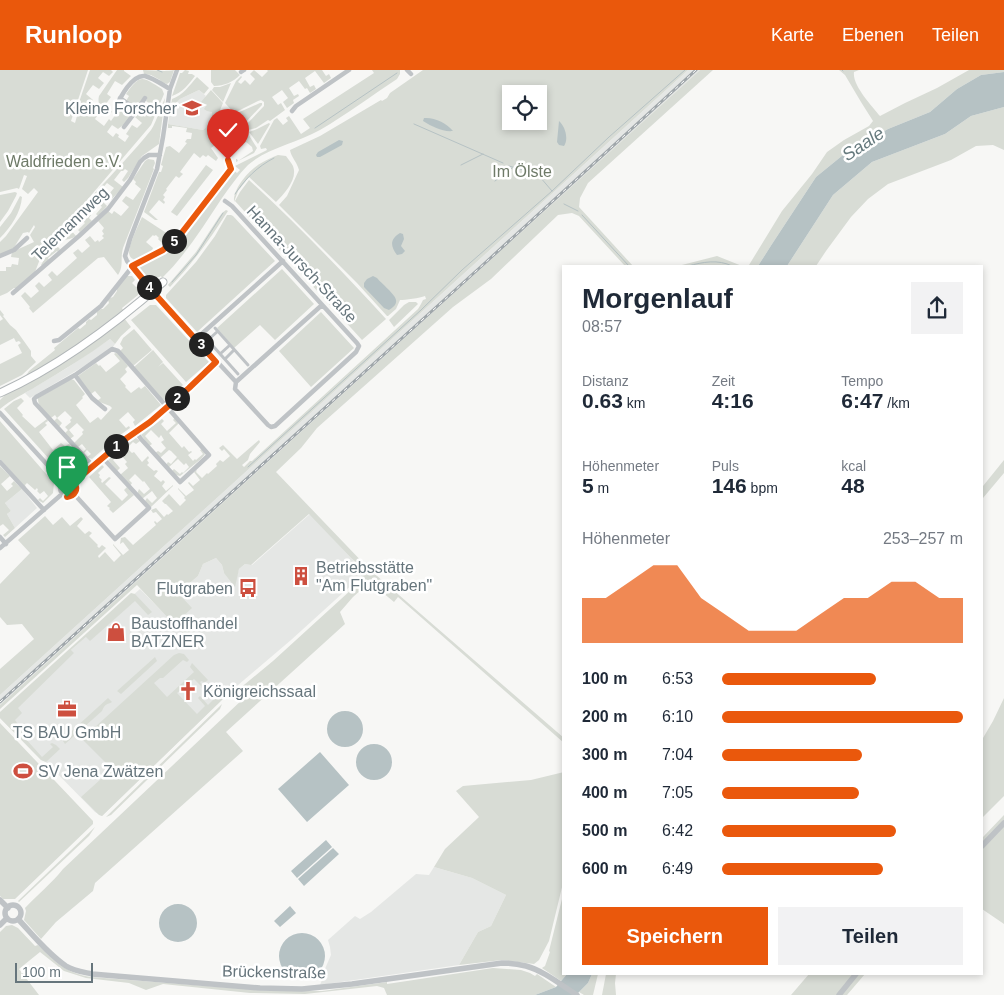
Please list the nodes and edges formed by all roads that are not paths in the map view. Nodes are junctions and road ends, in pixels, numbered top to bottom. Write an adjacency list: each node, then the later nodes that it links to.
1 (177, 70): 3 (street)
2 (349, 70): 8 (street)
3 (170, 90): 4 (street); 10 (street)
4 (120, 98): 6 (street); 7 (street)
5 (145, 98): 7 (street)
6 (116, 107)
7 (137, 110): 9 (street)
8 (292, 111)
9 (124, 127)
10 (160, 155): 16 (street); 19 (street, Telemannweg)
11 (228, 160): 16 (street)
12 (225, 201): 15 (street, Hanna-Jursch-Straße)
13 (27, 238): 14 (street)
14 (0, 256)
15 (283, 261): 20 (street, Hanna-Jursch-Straße); 21 (street)
16 (132, 266): 18 (street); 22 (street)
17 (163, 282): 18 (main road)
18 (152, 291): 21 (street); 32 (main road)
19 (13, 293)
20 (322, 305): 31 (street); 31 (street, Hanna-Jursch-Straße)
21 (196, 339): 27 (street)
22 (54, 341)
23 (230, 345): 24 (street); 25 (street); 25 (street)
24 (234, 350): 26 (street); 28 (street)
25 (219, 354): 26 (street)
26 (225, 359): 29 (street)
27 (216, 362): 31 (street); 33 (street)
28 (248, 365)
29 (238, 374)
30 (74, 375): 33 (street); 34 (street); 39 (street)
31 (236, 382)
32 (0, 393)
33 (167, 407): 36 (street); 36 (street)
34 (105, 409)
35 (0, 413): 40 (street)
36 (136, 432): 37 (street)
37 (102, 457): 39 (street); 43 (street)
38 (0, 462): 44 (street)
39 (93, 466): 41 (street)
40 (63, 482): 41 (street); 42 (street)
41 (74, 482): 43 (street)
42 (62, 494): 43 (street); 44 (street)
43 (74, 494)
44 (44, 510): 46 (street)
45 (0, 537): 46 (street)
46 (6, 544): 47 (street)
47 (0, 548)
48 (1004, 822): 49 (street)
49 (983, 845)
50 (0, 900): 51 (street)
51 (8, 908): 52 (street); 53 (street)
52 (7, 918): 53 (street); 54 (street)
53 (18, 919): 56 (street, Brückenstraße)
54 (0, 925)
55 (855, 975): 57 (street)
56 (577, 995)
57 (839, 995)

